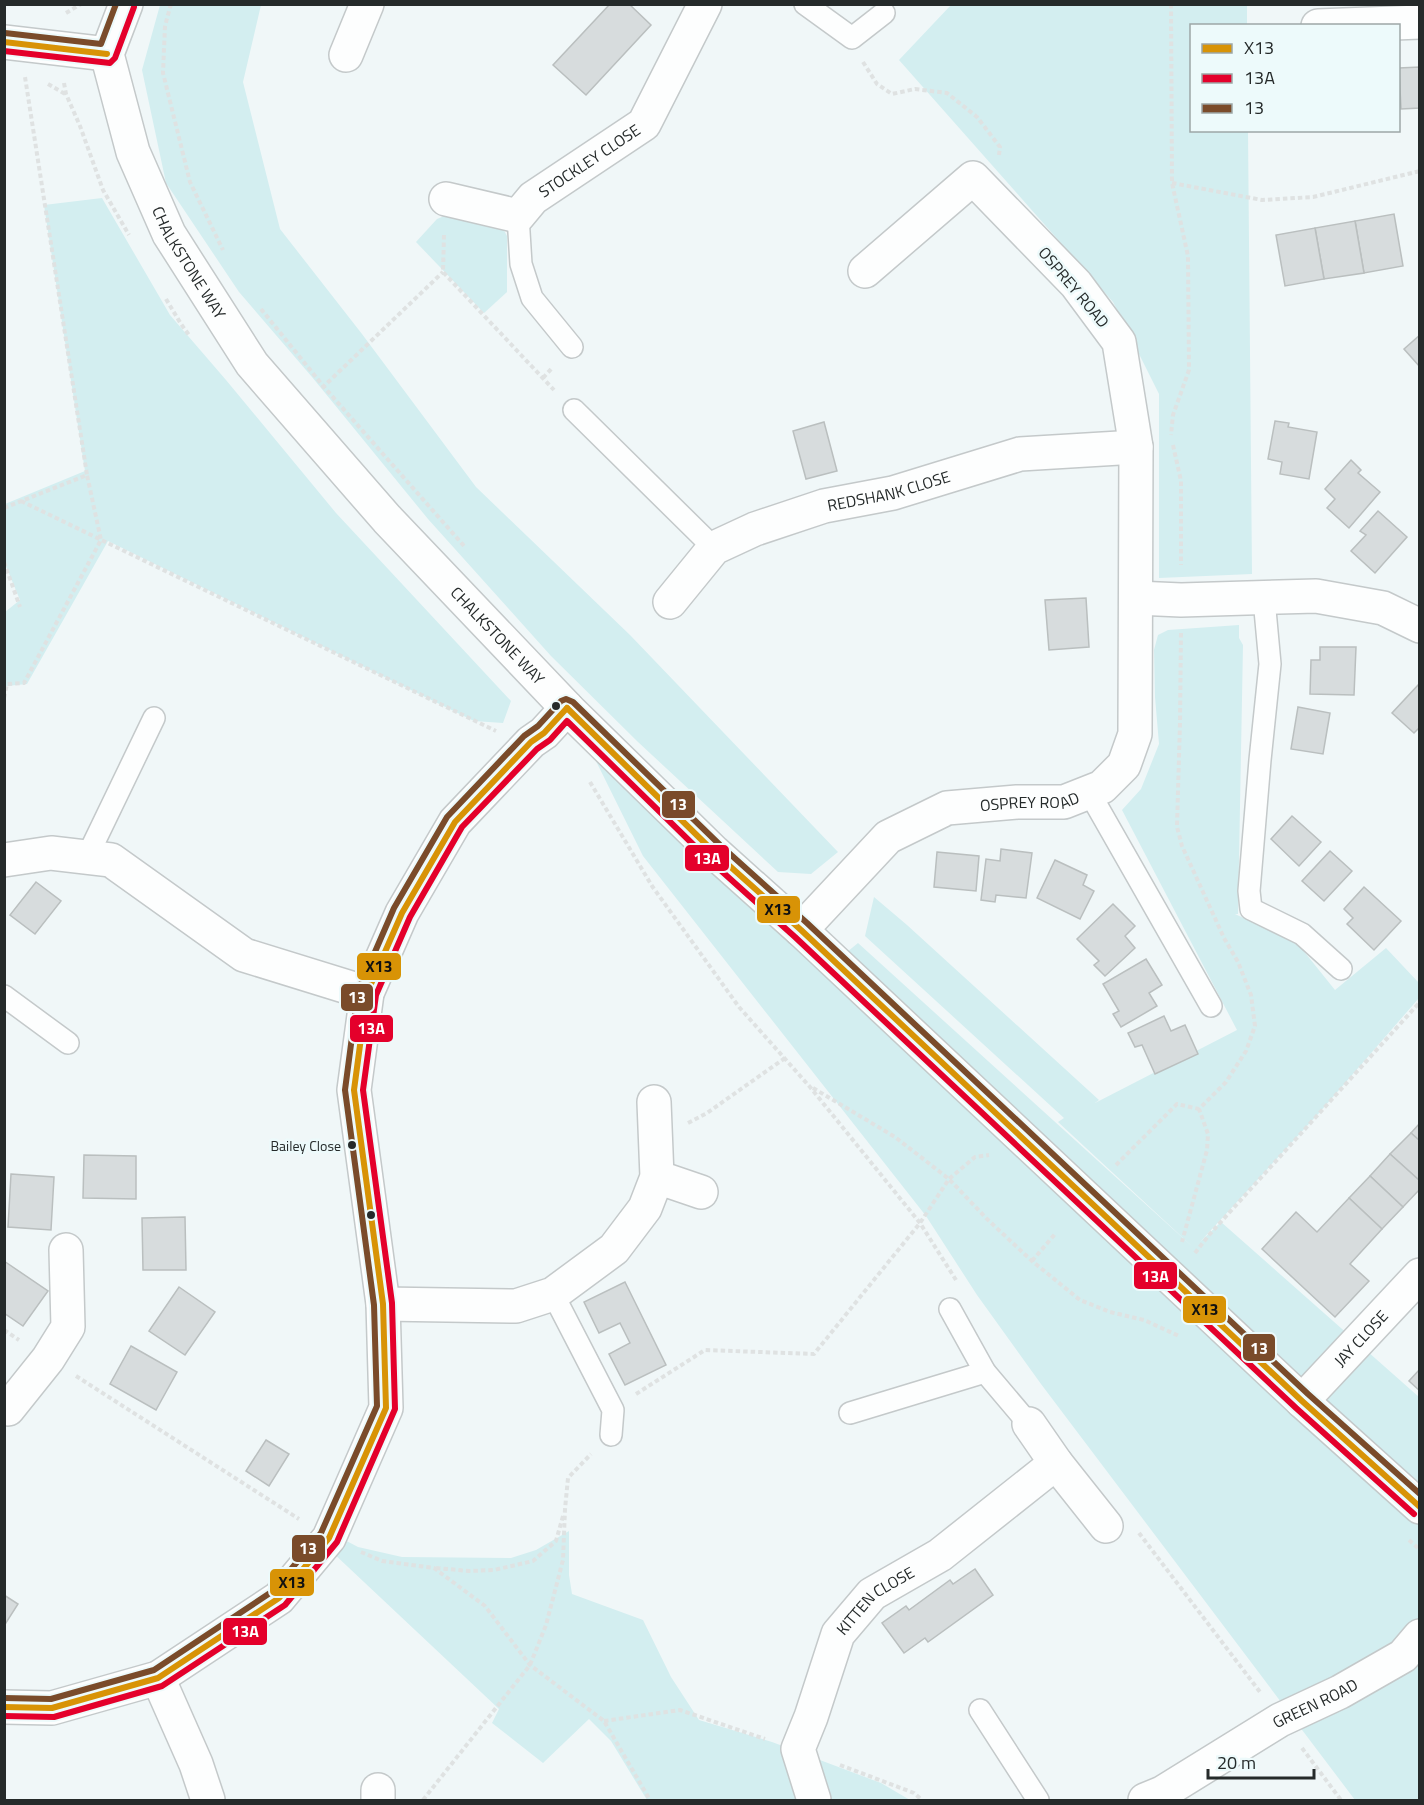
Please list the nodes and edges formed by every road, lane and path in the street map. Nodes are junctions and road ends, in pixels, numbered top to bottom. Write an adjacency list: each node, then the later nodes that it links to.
1 (126, 4): 12 (street)
2 (171, 4): 20 (path)
3 (367, 4): 13 (street)
4 (705, 4): 19 (street, STOCKLEY CLOSE)
5 (805, 4): 10 (lane)
6 (1171, 4): 16 (path)
7 (884, 13): 10 (lane)
8 (1419, 22): 9 (street)
9 (1368, 24)
10 (852, 38): 17 (path)
11 (4, 42): 12 (street)
12 (107, 54): 27 (street, CHALKSTONE WAY)
13 (346, 55)
14 (24, 71): 29 (path)
15 (1419, 171): 16 (path)
16 (1172, 183): 38 (path)
17 (995, 198): 21 (street, OSPREY ROAD); 28 (street, OSPREY ROAD)
18 (446, 199): 19 (street); 22 (path)
19 (518, 216): 24 (lane)
20 (225, 252)
21 (865, 271)
22 (443, 272): 25 (path); 26 (path)
23 (261, 309): 25 (path)
24 (572, 347)
25 (324, 387): 27 (path); 33 (path)
26 (574, 410): 34 (lane)
27 (295, 412): 43 (street, CHALKSTONE WAY)
28 (1136, 447): 34 (street, REDSHANK CLOSE); 36 (street, OSPREY ROAD)
29 (87, 475): 30 (path); 32 (path)
30 (21, 501): 31 (path); 32 (path)
31 (4, 508)
32 (101, 540): 42 (path); 45 (path)
33 (466, 548)
34 (714, 548): 39 (street, REDSHANK CLOSE)
35 (4, 562): 40 (path)
36 (1136, 598): 38 (street); 47 (street, OSPREY ROAD)
37 (1264, 599): 38 (street); 41 (street); 51 (lane)
38 (1181, 600): 60 (path)
39 (670, 602)
40 (20, 606)
41 (1419, 626)
42 (4, 698)
43 (567, 708): 50 (street, CHALKSTONE WAY); 52 (street)
44 (154, 718): 48 (lane)
45 (498, 733)
46 (586, 776): 57 (path)
47 (1089, 792): 50 (street, OSPREY ROAD); 55 (lane)
48 (87, 857): 49 (street); 52 (street)
49 (4, 860)
50 (801, 930): 61 (street, CHALKSTONE WAY)
51 (1341, 969)
52 (367, 993): 75 (street)
53 (4, 996): 56 (lane)
54 (1419, 1002): 71 (path)
55 (1211, 1006)
56 (68, 1043)
57 (785, 1058): 58 (path); 62 (path)
58 (810, 1087): 65 (path); 67 (path)
59 (654, 1102): 62 (street)
60 (1199, 1108): 63 (path); 69 (path)
61 (1018, 1133): 65 (path); 79 (street, CHALKSTONE WAY)
62 (656, 1141): 64 (street)
63 (1116, 1165)
64 (657, 1177): 66 (street); 74 (street)
65 (949, 1179): 67 (path); 72 (path)
66 (701, 1192)
67 (920, 1223): 81 (path)
68 (1055, 1234): 72 (path)
69 (1180, 1249)
70 (66, 1250): 80 (street)
71 (1191, 1259)
72 (1032, 1261): 77 (path)
73 (1419, 1275): 79 (street, JAY CLOSE)
74 (553, 1294): 75 (street); 81 (lane)
75 (383, 1304): 93 (street)
76 (950, 1309): 78 (lane)
77 (1181, 1337)
78 (985, 1372): 82 (lane); 83 (lane)
79 (1302, 1401): 86 (street, CHALKSTONE WAY)
80 (4, 1407)
81 (612, 1410): 84 (lane)
82 (850, 1413)
83 (1029, 1424): 85 (street)
84 (611, 1434): 87 (path)
85 (1056, 1462): 88 (street); 101 (street, KITTEN CLOSE)
86 (1419, 1507)
87 (564, 1509): 91 (path); 99 (path)
88 (1121, 1528): 96 (path)
89 (1402, 1534): 90 (path)
90 (1419, 1550)
91 (434, 1568)
92 (1419, 1636): 96 (street, GREEN ROAD)
93 (158, 1678): 94 (street); 98 (street)
94 (4, 1707)
95 (980, 1710): 102 (lane)
96 (1280, 1720): 103 (street, GREEN ROAD); 104 (path)
97 (604, 1721): 100 (path)
98 (208, 1800)
99 (423, 1800)
100 (650, 1800)
101 (814, 1800)
102 (1038, 1800)
103 (1145, 1800)
104 (1341, 1800)

